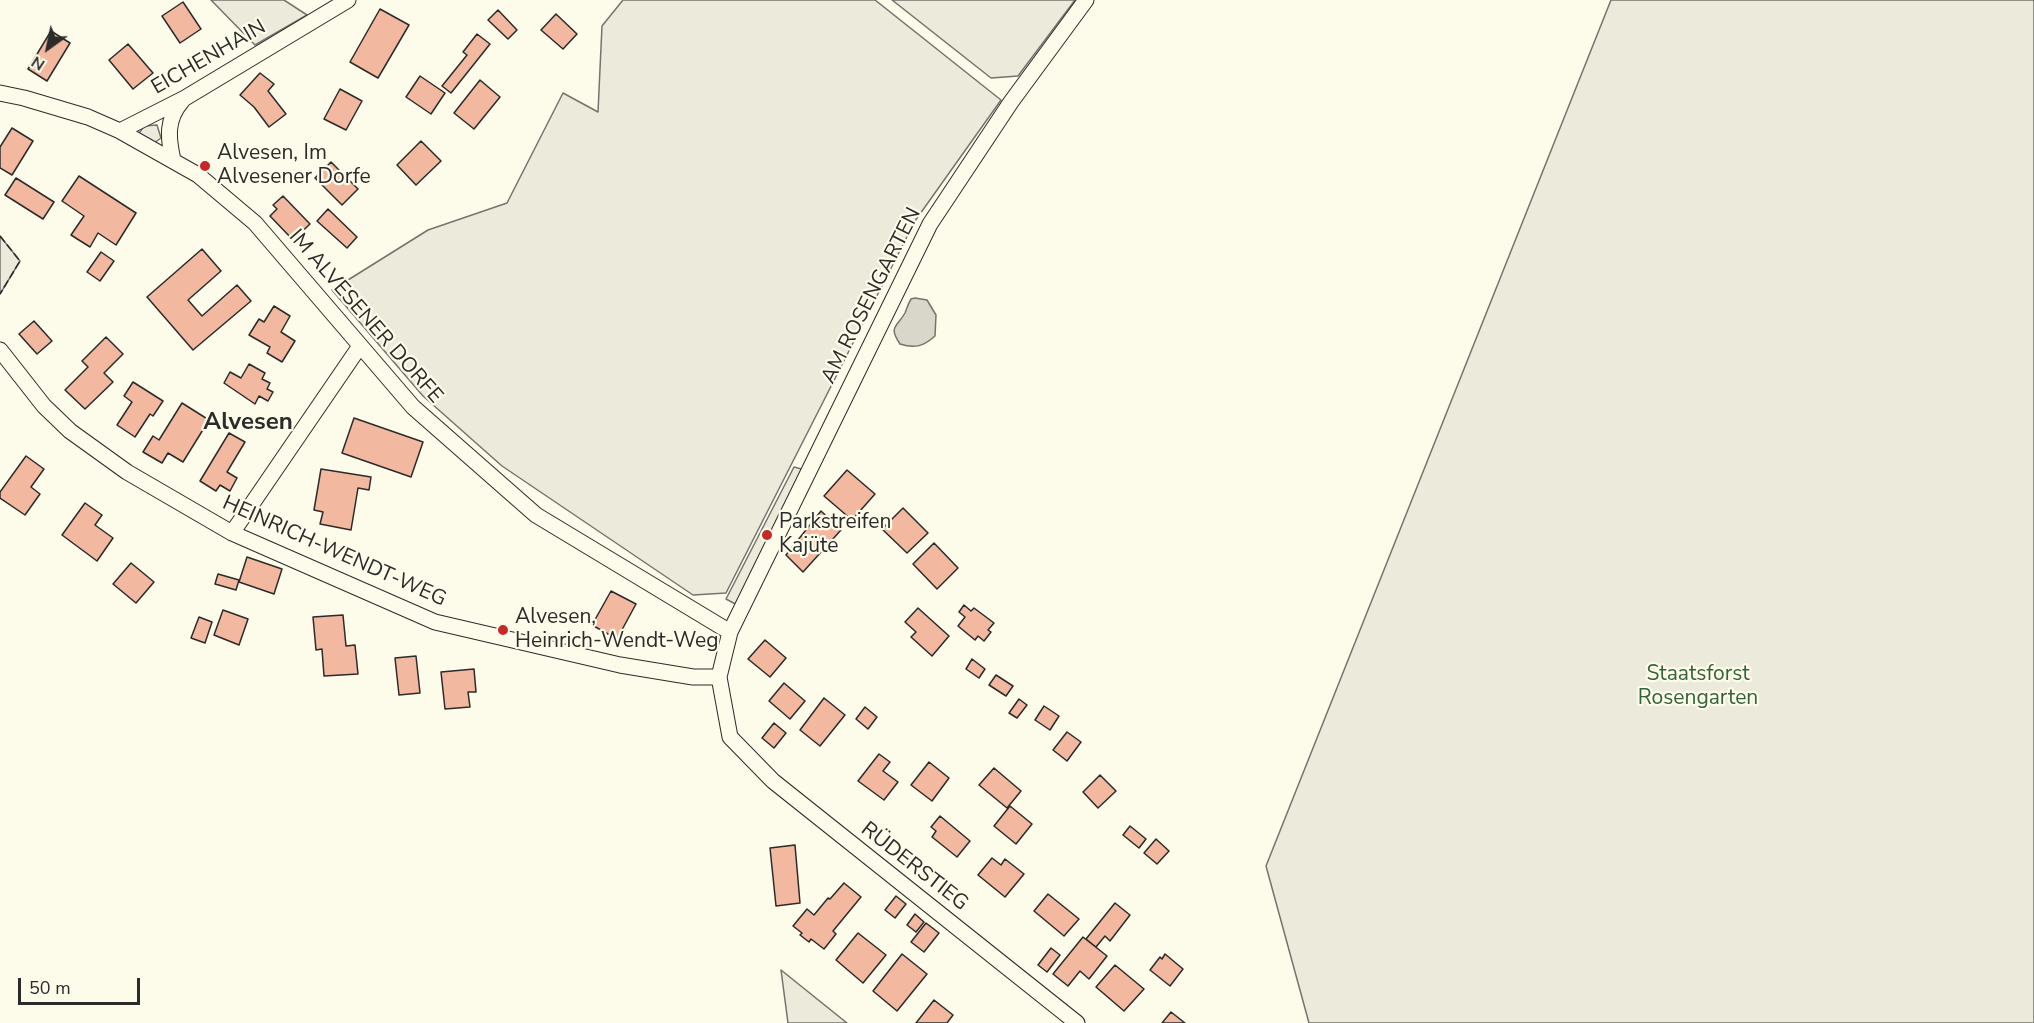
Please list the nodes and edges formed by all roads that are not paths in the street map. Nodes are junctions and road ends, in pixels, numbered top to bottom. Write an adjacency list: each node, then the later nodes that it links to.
1 (348, 0): 4 (street, EICHENHAIN)
2 (1086, 0): 10 (street, AM ROSENGARTEN)
3 (0, 93): 5 (street, IM ALVESENER DORFE)
4 (185, 98): 5 (street, EICHENHAIN); 6 (street)
5 (120, 131): 6 (street, IM ALVESENER DORFE)
6 (173, 160): 7 (street, IM ALVESENER DORFE)
7 (360, 346): 9 (street); 10 (street, IM ALVESENER DORFE)
8 (0, 350): 9 (street, HEINRICH-WENDT-WEG)
9 (232, 533): 11 (street, HEINRICH-WENDT-WEG)
10 (730, 632): 11 (street)
11 (719, 677): 12 (street, RÜDERSTIEG)
12 (1077, 1023)

